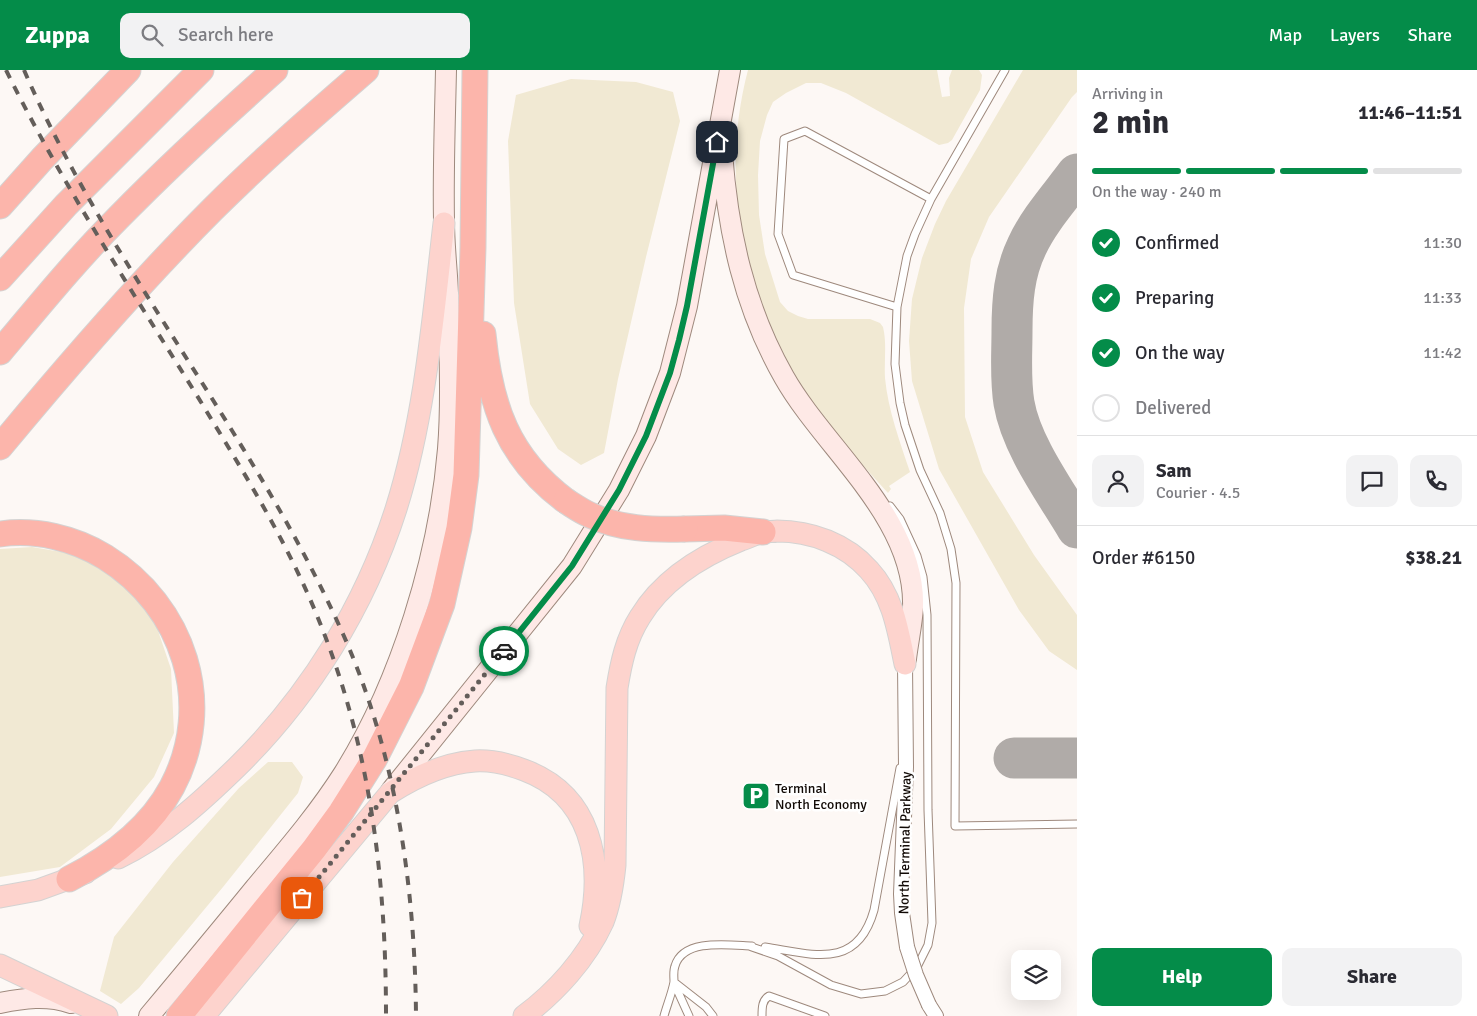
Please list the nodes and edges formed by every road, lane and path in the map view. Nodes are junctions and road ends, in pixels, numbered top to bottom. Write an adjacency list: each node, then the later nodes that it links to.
1 (128, 70): 11 (highway)
2 (201, 70): 14 (highway)
3 (275, 70): 16 (highway)
4 (366, 70): 17 (highway)
5 (475, 70): 13 (highway)
6 (730, 70): 9 (main road)
7 (1004, 70): 10 (lane)
8 (446, 72): 12 (main road)
9 (720, 124): 18 (main road); 23 (main road)
10 (931, 199): 15 (lane); 15 (lane)
11 (0, 206)
12 (444, 223): 25 (main road); 34 (main road)
13 (474, 247): 19 (highway, bridge); 35 (highway)
14 (0, 278)
15 (897, 307): 24 (lane)
16 (0, 352)
17 (0, 447)
18 (860, 481): 21 (main road); 27 (lane)
19 (763, 532): 21 (main road); 28 (main road)
20 (0, 534): 25 (highway)
21 (905, 664): 22 (street, North Terminal Parkway)
22 (906, 728): 27 (lane); 32 (street, North Terminal Parkway, bridge)
23 (390, 793): 28 (main road); 36 (main road)
24 (1077, 824)
25 (69, 879): 26 (main road)
26 (0, 897)
27 (749, 946): 30 (lane)
28 (580, 959): 37 (main road)
29 (0, 965): 33 (main road)
30 (674, 982): 38 (lane); 39 (lane); 40 (lane)
31 (0, 1003): 33 (main road)
32 (933, 1010)
33 (103, 1014)
34 (149, 1016)
35 (178, 1016)
36 (204, 1016)
37 (524, 1016)
38 (664, 1016)
39 (689, 1016)
40 (713, 1016)
41 (762, 1016): 42 (lane)
42 (824, 1016)

